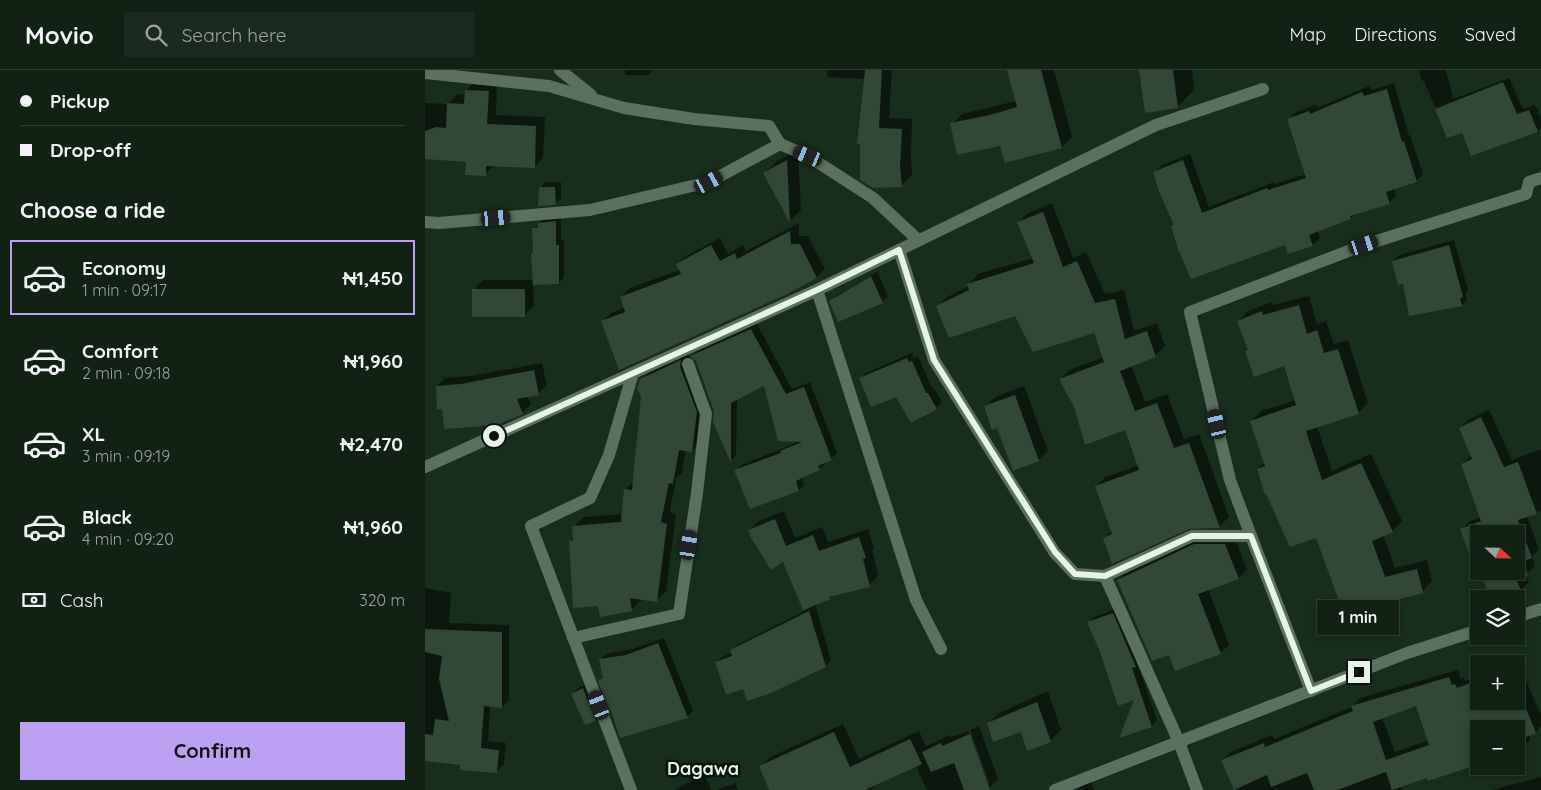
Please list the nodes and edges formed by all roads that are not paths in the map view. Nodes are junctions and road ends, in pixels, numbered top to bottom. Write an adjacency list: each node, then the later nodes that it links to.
1 (560, 70): 4 (street)
2 (425, 73): 4 (street)
3 (1263, 89): 8 (street)
4 (597, 100): 5 (street)
5 (780, 144): 7 (street); 8 (street)
6 (1541, 178): 14 (street)
7 (425, 222)
8 (918, 240): 9 (street)
9 (899, 250): 10 (street); 15 (street)
10 (817, 290): 12 (street); 20 (street)
11 (688, 364): 19 (street)
12 (633, 373): 13 (street); 19 (street)
13 (425, 467)
14 (1251, 536): 15 (street); 21 (street)
15 (1105, 576): 22 (street)
16 (1541, 609): 17 (street)
17 (1525, 614)
18 (1470, 633): 21 (street)
19 (573, 638): 23 (street)
20 (941, 649)
21 (1311, 691): 22 (street)
22 (1179, 742): 24 (street); 25 (street)
23 (631, 790)
24 (1055, 790)
25 (1197, 790)

